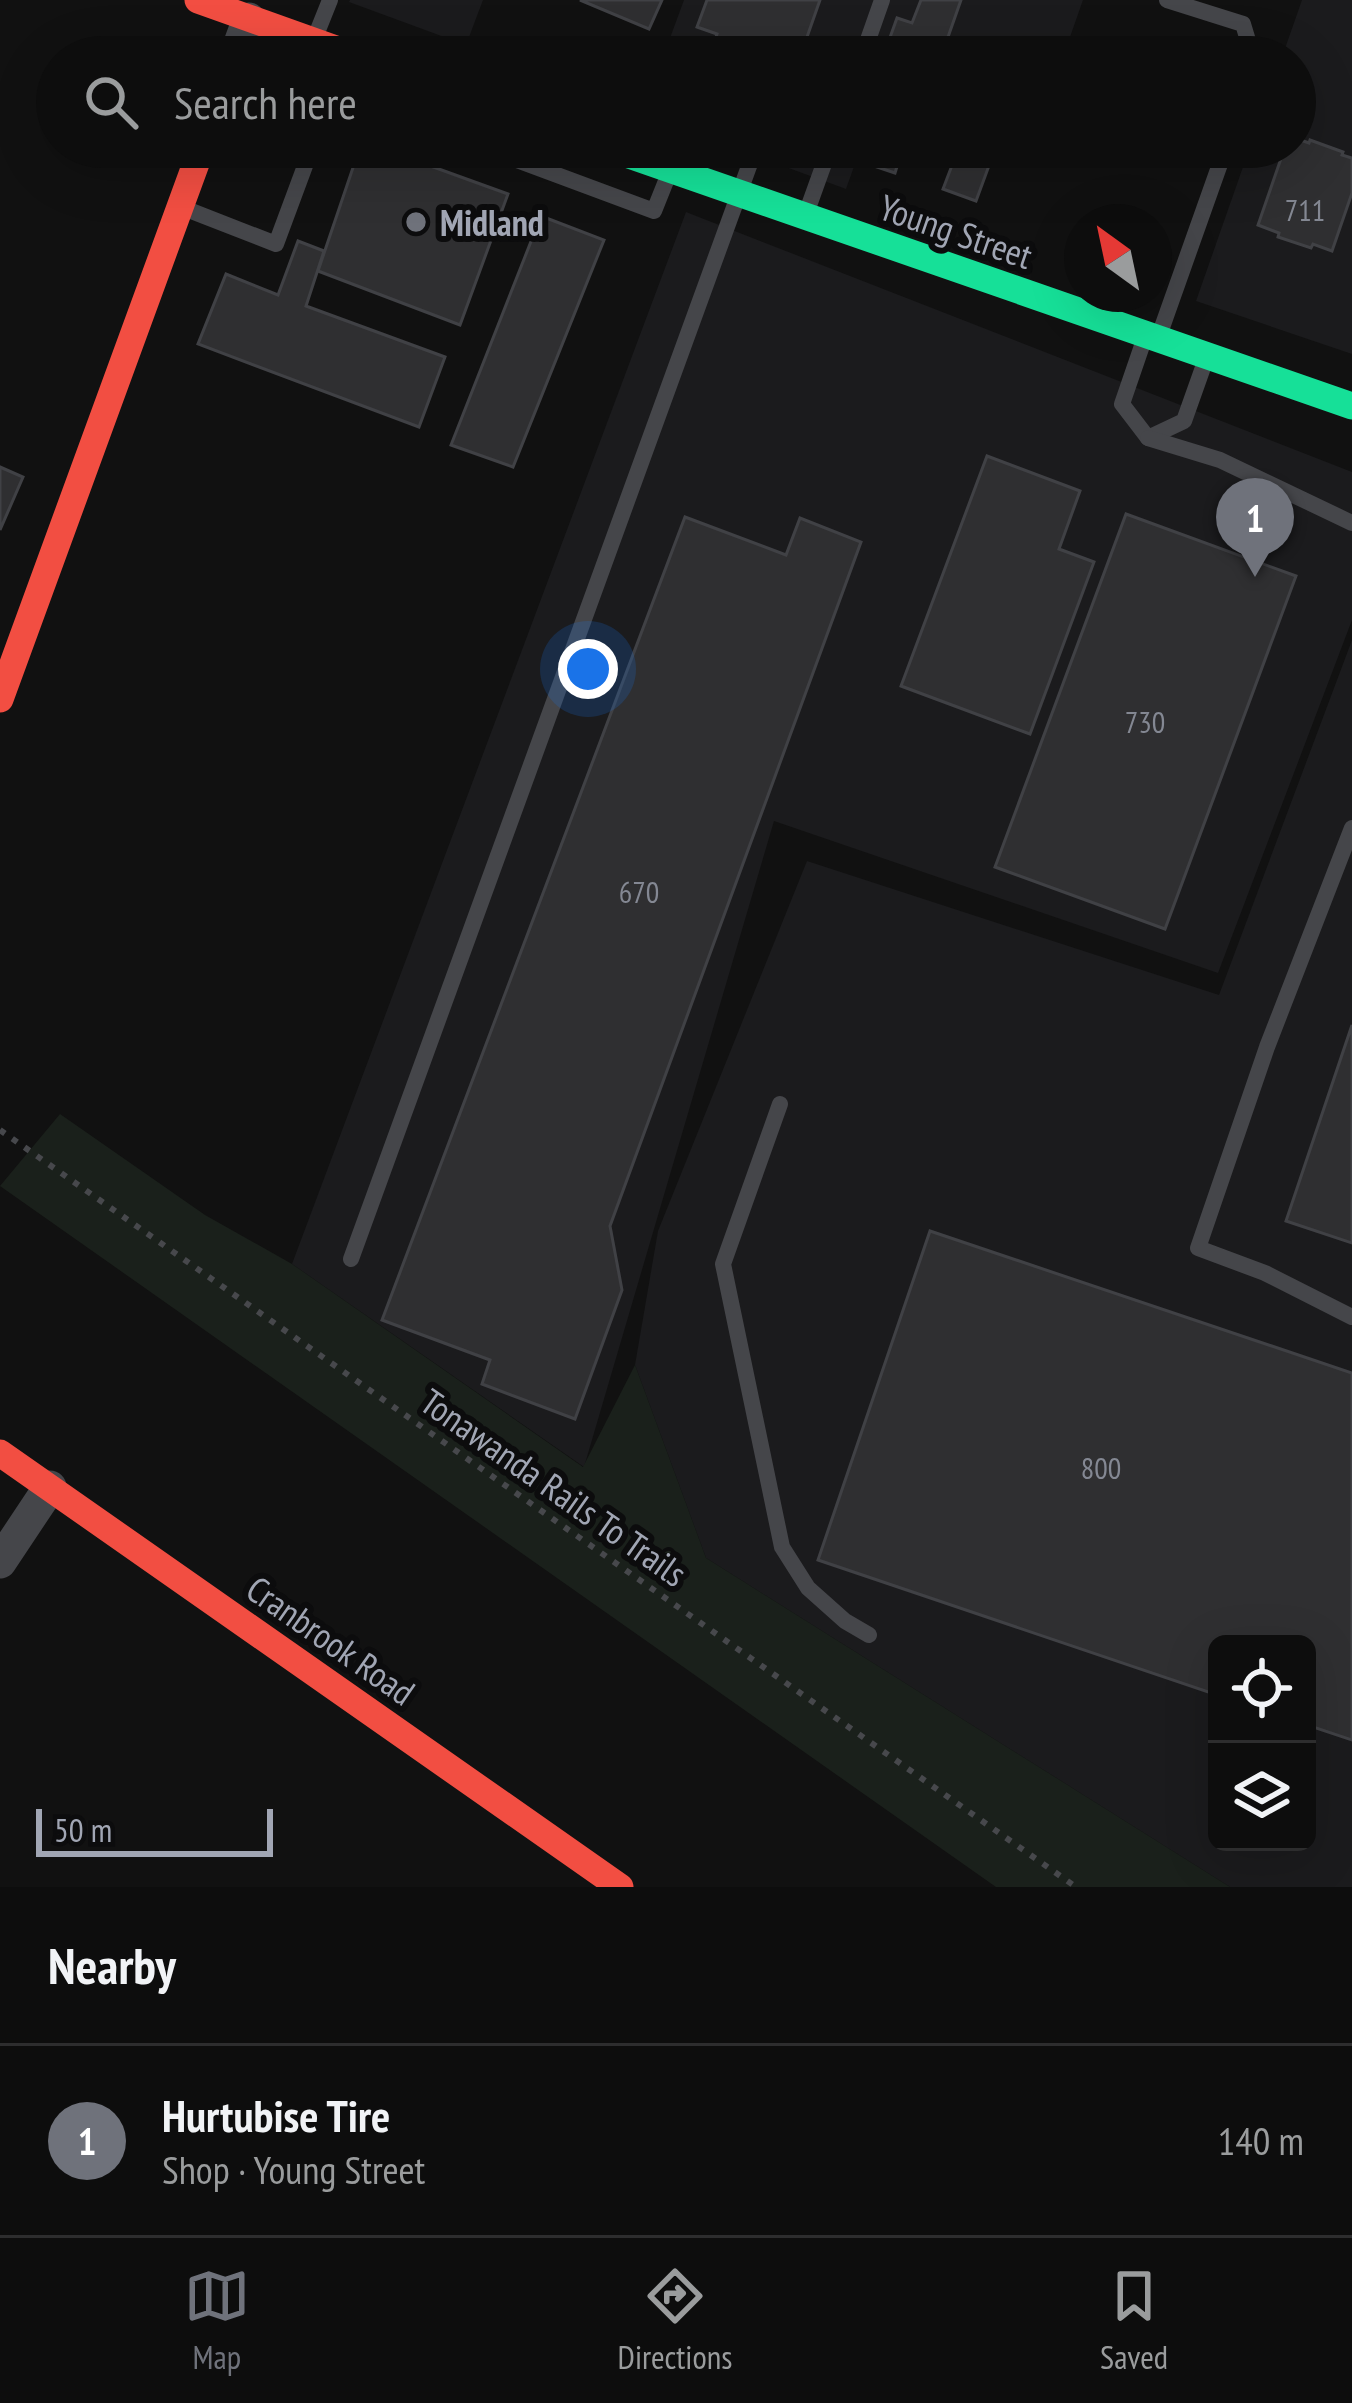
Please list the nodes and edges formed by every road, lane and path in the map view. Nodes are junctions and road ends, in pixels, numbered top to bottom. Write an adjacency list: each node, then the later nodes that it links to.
1 (198, 0): 5 (street)
2 (330, 0): 8 (lane)
3 (882, 0): 9 (lane)
4 (1167, 0): 10 (lane)
5 (249, 19): 6 (street); 7 (street)
6 (243, 36)
7 (299, 36)
8 (316, 36)
9 (869, 36)
10 (1247, 36)
11 (194, 168): 20 (street)
12 (304, 168): 20 (lane)
13 (539, 168): 14 (lane)
14 (657, 168)
15 (676, 168): 19 (street, Young Street)
16 (748, 168): 19 (lane)
17 (822, 168): 21 (lane)
18 (1218, 168): 22 (lane)
19 (738, 195): 21 (street, Young Street); 31 (lane)
20 (180, 207): 27 (street)
21 (805, 217): 22 (street, Young Street)
22 (1152, 338): 23 (street, Young Street); 25 (lane)
23 (1207, 356): 24 (street, Young Street); 25 (lane)
24 (1352, 406)
25 (1148, 438): 26 (lane)
26 (1352, 523)
27 (0, 699)
28 (1352, 828): 32 (lane)
29 (780, 1104): 36 (lane)
30 (0, 1130): 38 (path, Tonawanda Rails To Trails)
31 (352, 1259)
32 (1352, 1318)
33 (0, 1453): 34 (street, Cranbrook Road)
34 (50, 1487): 35 (street); 37 (street, Cranbrook Road)
35 (0, 1562)
36 (869, 1635)
37 (620, 1887)
38 (1076, 1887)

